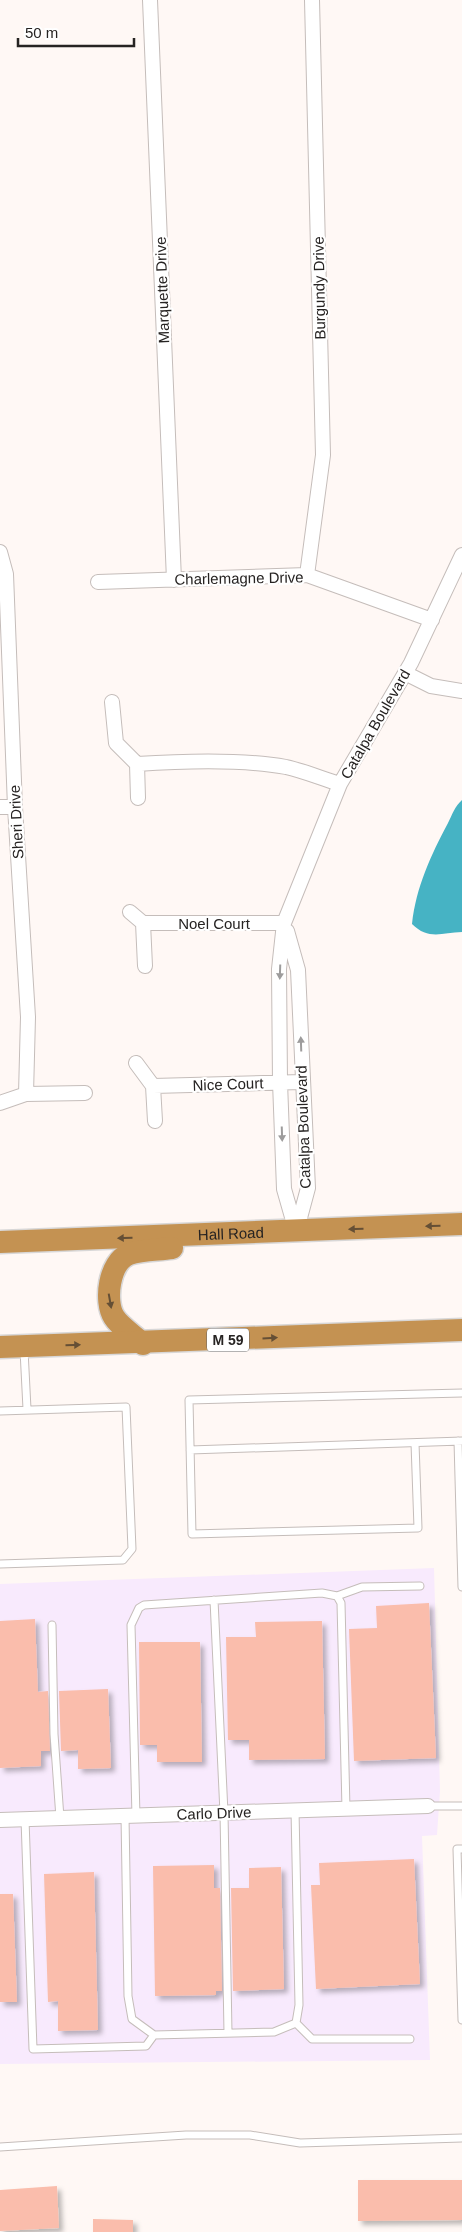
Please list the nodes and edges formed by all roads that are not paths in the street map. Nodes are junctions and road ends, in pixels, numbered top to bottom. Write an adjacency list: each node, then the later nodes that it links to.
1 (150, 0): 6 (street, Marquette Drive)
2 (312, 0): 5 (street, Burgundy Drive)
3 (0, 552): 16 (street, Sheri Drive)
4 (462, 555): 8 (street, Catalpa Boulevard)
5 (307, 575): 6 (street, Charlemagne Drive); 8 (street, Charlemagne Drive)
6 (174, 580): 7 (street, Charlemagne Drive)
7 (98, 582)
8 (432, 620): 9 (street, Catalpa Boulevard)
9 (405, 673): 10 (street); 13 (street, Catalpa Boulevard)
10 (462, 691)
11 (112, 702): 12 (street)
12 (137, 764): 13 (street); 14 (street)
13 (340, 784): 19 (street, Catalpa Boulevard)
14 (138, 798)
15 (0, 807): 16 (street)
16 (15, 807): 26 (street, Sheri Drive)
17 (130, 912): 18 (street)
18 (144, 924): 19 (street, Noel Court); 20 (street)
19 (284, 924): 22 (street, Catalpa Boulevard, one-way to 22); 23 (street, Catalpa Boulevard, one-way to 19)
20 (145, 966)
21 (136, 1063): 24 (street)
22 (280, 1082): 23 (street, Nice Court); 24 (street, Nice Court); 30 (street, Catalpa Boulevard, one-way to 30)
23 (302, 1082): 30 (street, Catalpa Boulevard)
24 (153, 1086): 28 (street)
25 (85, 1093): 26 (street)
26 (26, 1094): 27 (street)
27 (0, 1103)
28 (155, 1121)
29 (462, 1224): 30 (highway, Hall Road, one-way to 30)
30 (296, 1231): 31 (highway, Hall Road, one-way to 31); 33 (highway, one-way to 33)
31 (0, 1242)
32 (462, 1330): 33 (highway, M 59, one-way to 32)
33 (143, 1344): 35 (highway, M 59, one-way to 33)
34 (0, 1347): 35 (highway, M 59)
35 (24, 1347): 37 (lane)
36 (462, 1393): 41 (lane)
37 (27, 1409): 38 (lane); 42 (lane)
38 (0, 1411)
39 (460, 1441): 40 (lane); 44 (lane)
40 (415, 1442): 41 (lane); 41 (lane)
41 (190, 1450)
42 (0, 1564)
43 (420, 1586): 45 (lane)
44 (462, 1586)
45 (336, 1596): 46 (lane); 50 (lane)
46 (214, 1600): 52 (lane); 53 (lane)
47 (52, 1625): 54 (lane)
48 (428, 1806): 49 (lane); 50 (street, Carlo Drive)
49 (462, 1806)
50 (346, 1809): 51 (street, Carlo Drive)
51 (295, 1810): 52 (street, Carlo Drive); 62 (lane)
52 (224, 1813): 53 (street, Carlo Drive); 63 (lane)
53 (130, 1816): 54 (street, Carlo Drive); 64 (lane)
54 (60, 1818): 55 (street, Carlo Drive)
55 (25, 1819): 56 (street, Carlo Drive); 64 (lane)
56 (0, 1820)
57 (462, 1849): 58 (lane)
58 (460, 1895): 59 (lane)
59 (460, 1939): 60 (lane)
60 (461, 1981): 61 (lane)
61 (462, 2020)
62 (296, 2022): 63 (lane); 65 (lane)
63 (228, 2033): 64 (lane)
64 (154, 2035)
65 (410, 2039)
66 (462, 2138): 67 (lane)
67 (0, 2147)

